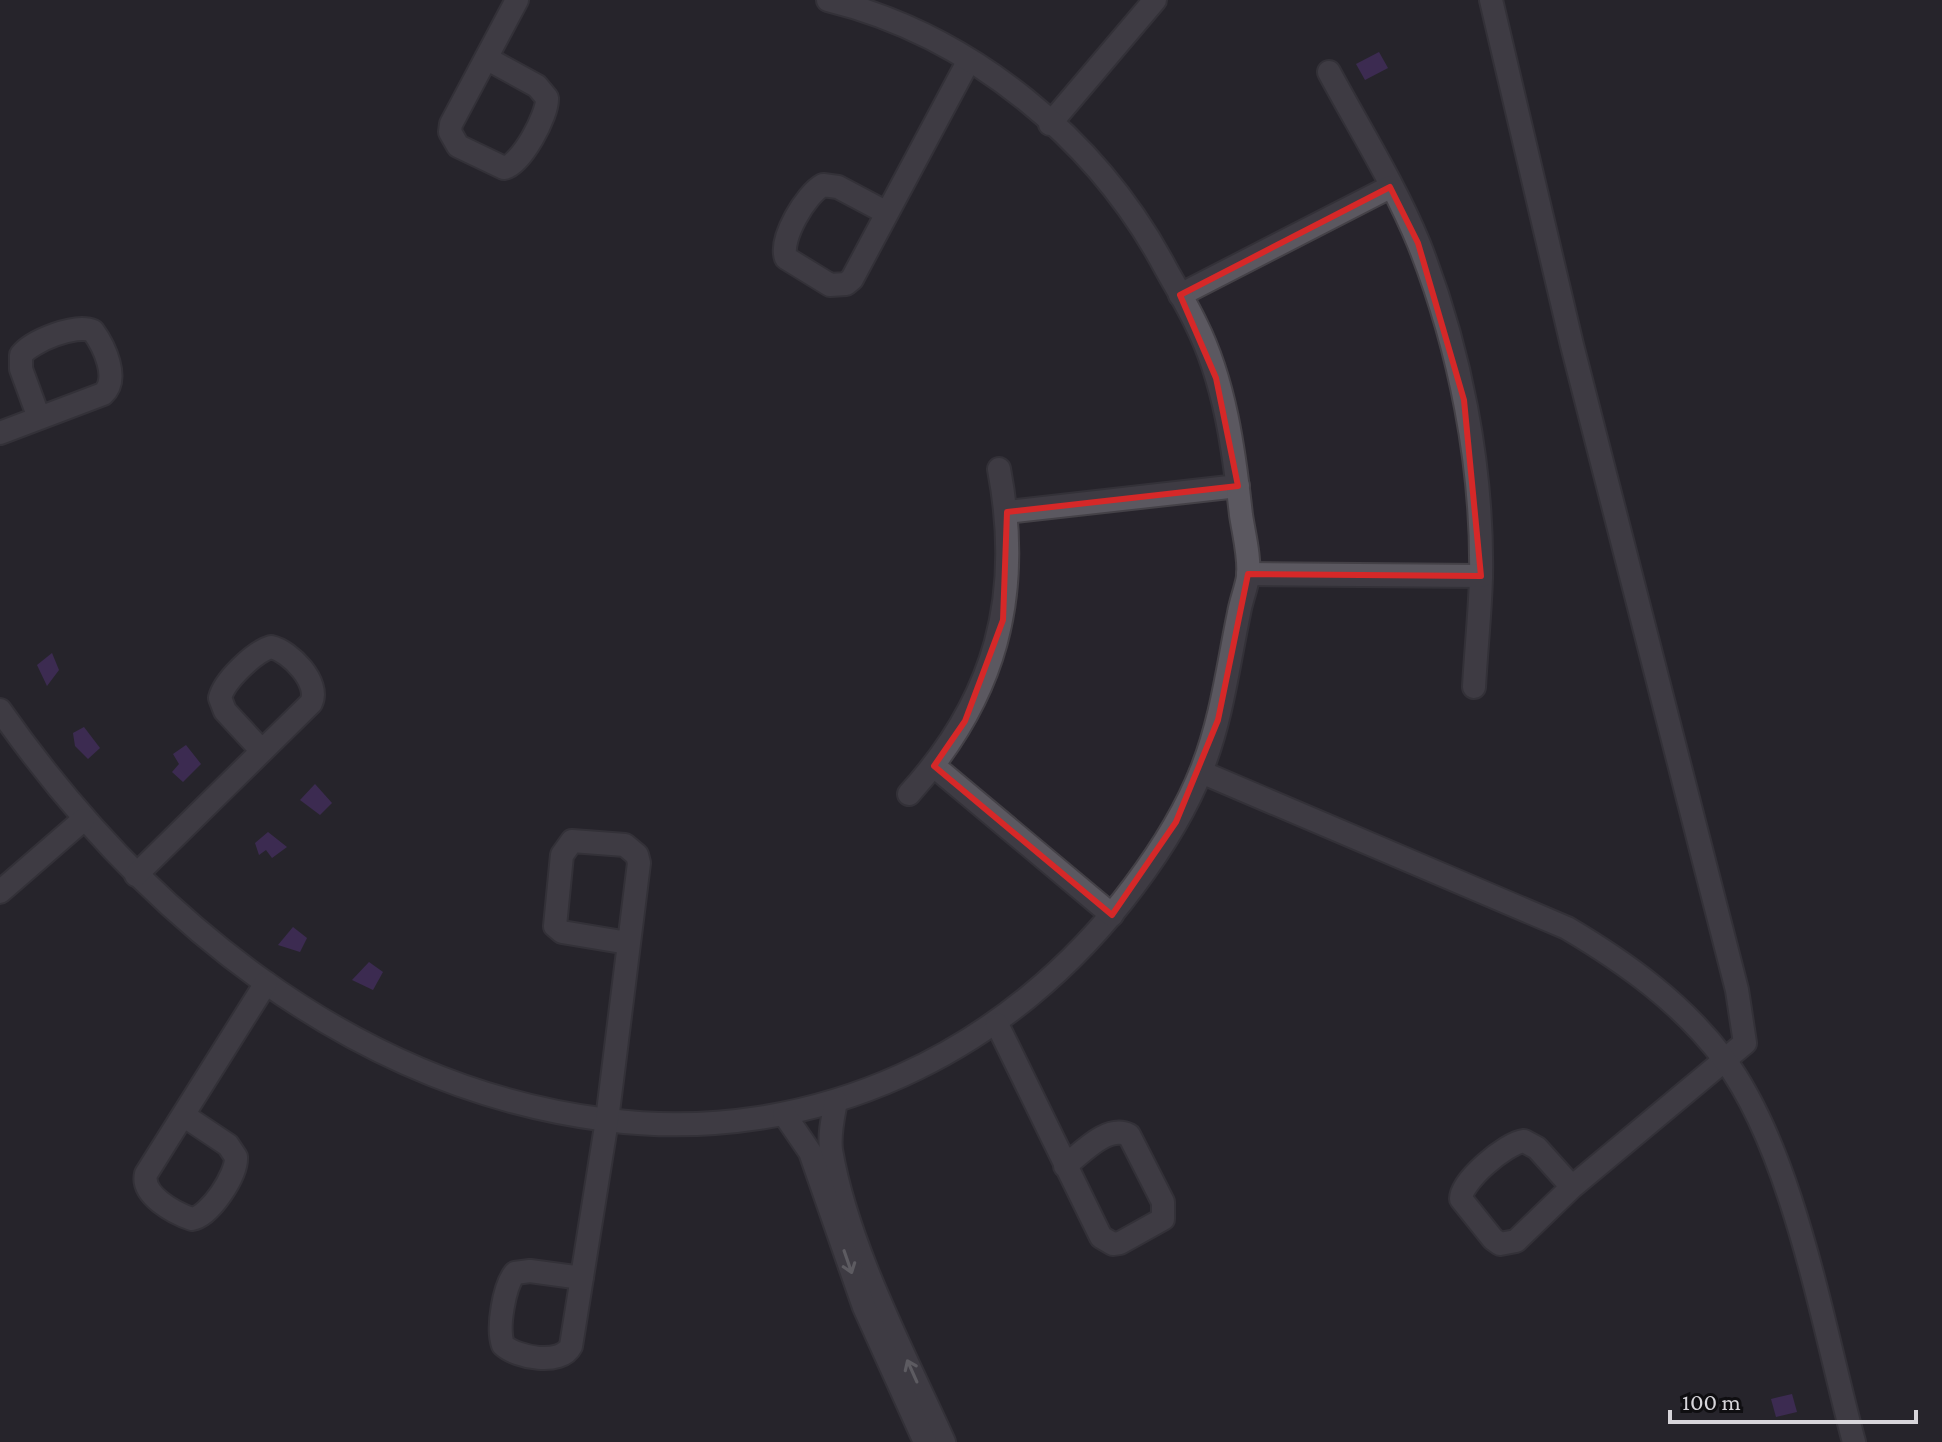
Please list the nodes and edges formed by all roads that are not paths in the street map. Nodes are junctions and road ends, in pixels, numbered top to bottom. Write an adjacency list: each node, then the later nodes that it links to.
1 (517, 0): 6 (street)
2 (828, 0): 5 (street)
3 (1155, 0): 9 (street)
4 (1491, 0): 33 (street)
5 (867, 5): 7 (street)
6 (486, 58): 6 (street)
7 (969, 60): 9 (street); 11 (street)
8 (1329, 72): 10 (street)
9 (1050, 124): 12 (street)
10 (1390, 187): 12 (street); 19 (street)
11 (887, 213): 11 (street)
12 (1180, 295): 16 (street)
13 (39, 418): 13 (street); 14 (street)
14 (0, 433)
15 (999, 469): 17 (street)
16 (1238, 486): 17 (street); 18 (street)
17 (1007, 512): 23 (street)
18 (1248, 574): 19 (street); 24 (street)
19 (1481, 576): 20 (street)
20 (1474, 687)
21 (0, 710): 26 (street)
22 (262, 751): 22 (street); 27 (street)
23 (934, 766): 25 (street); 29 (street)
24 (1201, 772): 29 (street); 33 (street)
25 (909, 794)
26 (83, 820): 27 (street); 28 (street)
27 (136, 875): 31 (street)
28 (0, 892)
29 (1112, 915): 32 (street)
30 (628, 943): 30 (street); 37 (street)
31 (266, 983): 36 (street); 37 (street)
32 (997, 1024): 34 (street); 38 (street)
33 (1725, 1060): 39 (street); 44 (street)
34 (836, 1101): 35 (street); 40 (street)
35 (784, 1114): 37 (street); 40 (street)
36 (183, 1115): 36 (street)
37 (607, 1120): 41 (street)
38 (1065, 1166): 38 (street)
39 (1572, 1187): 39 (street)
40 (837, 1201): 42 (street, one-way to 42); 43 (street, one-way to 40)
41 (582, 1278): 41 (street)
42 (925, 1442)
43 (944, 1442)
44 (1854, 1442)

